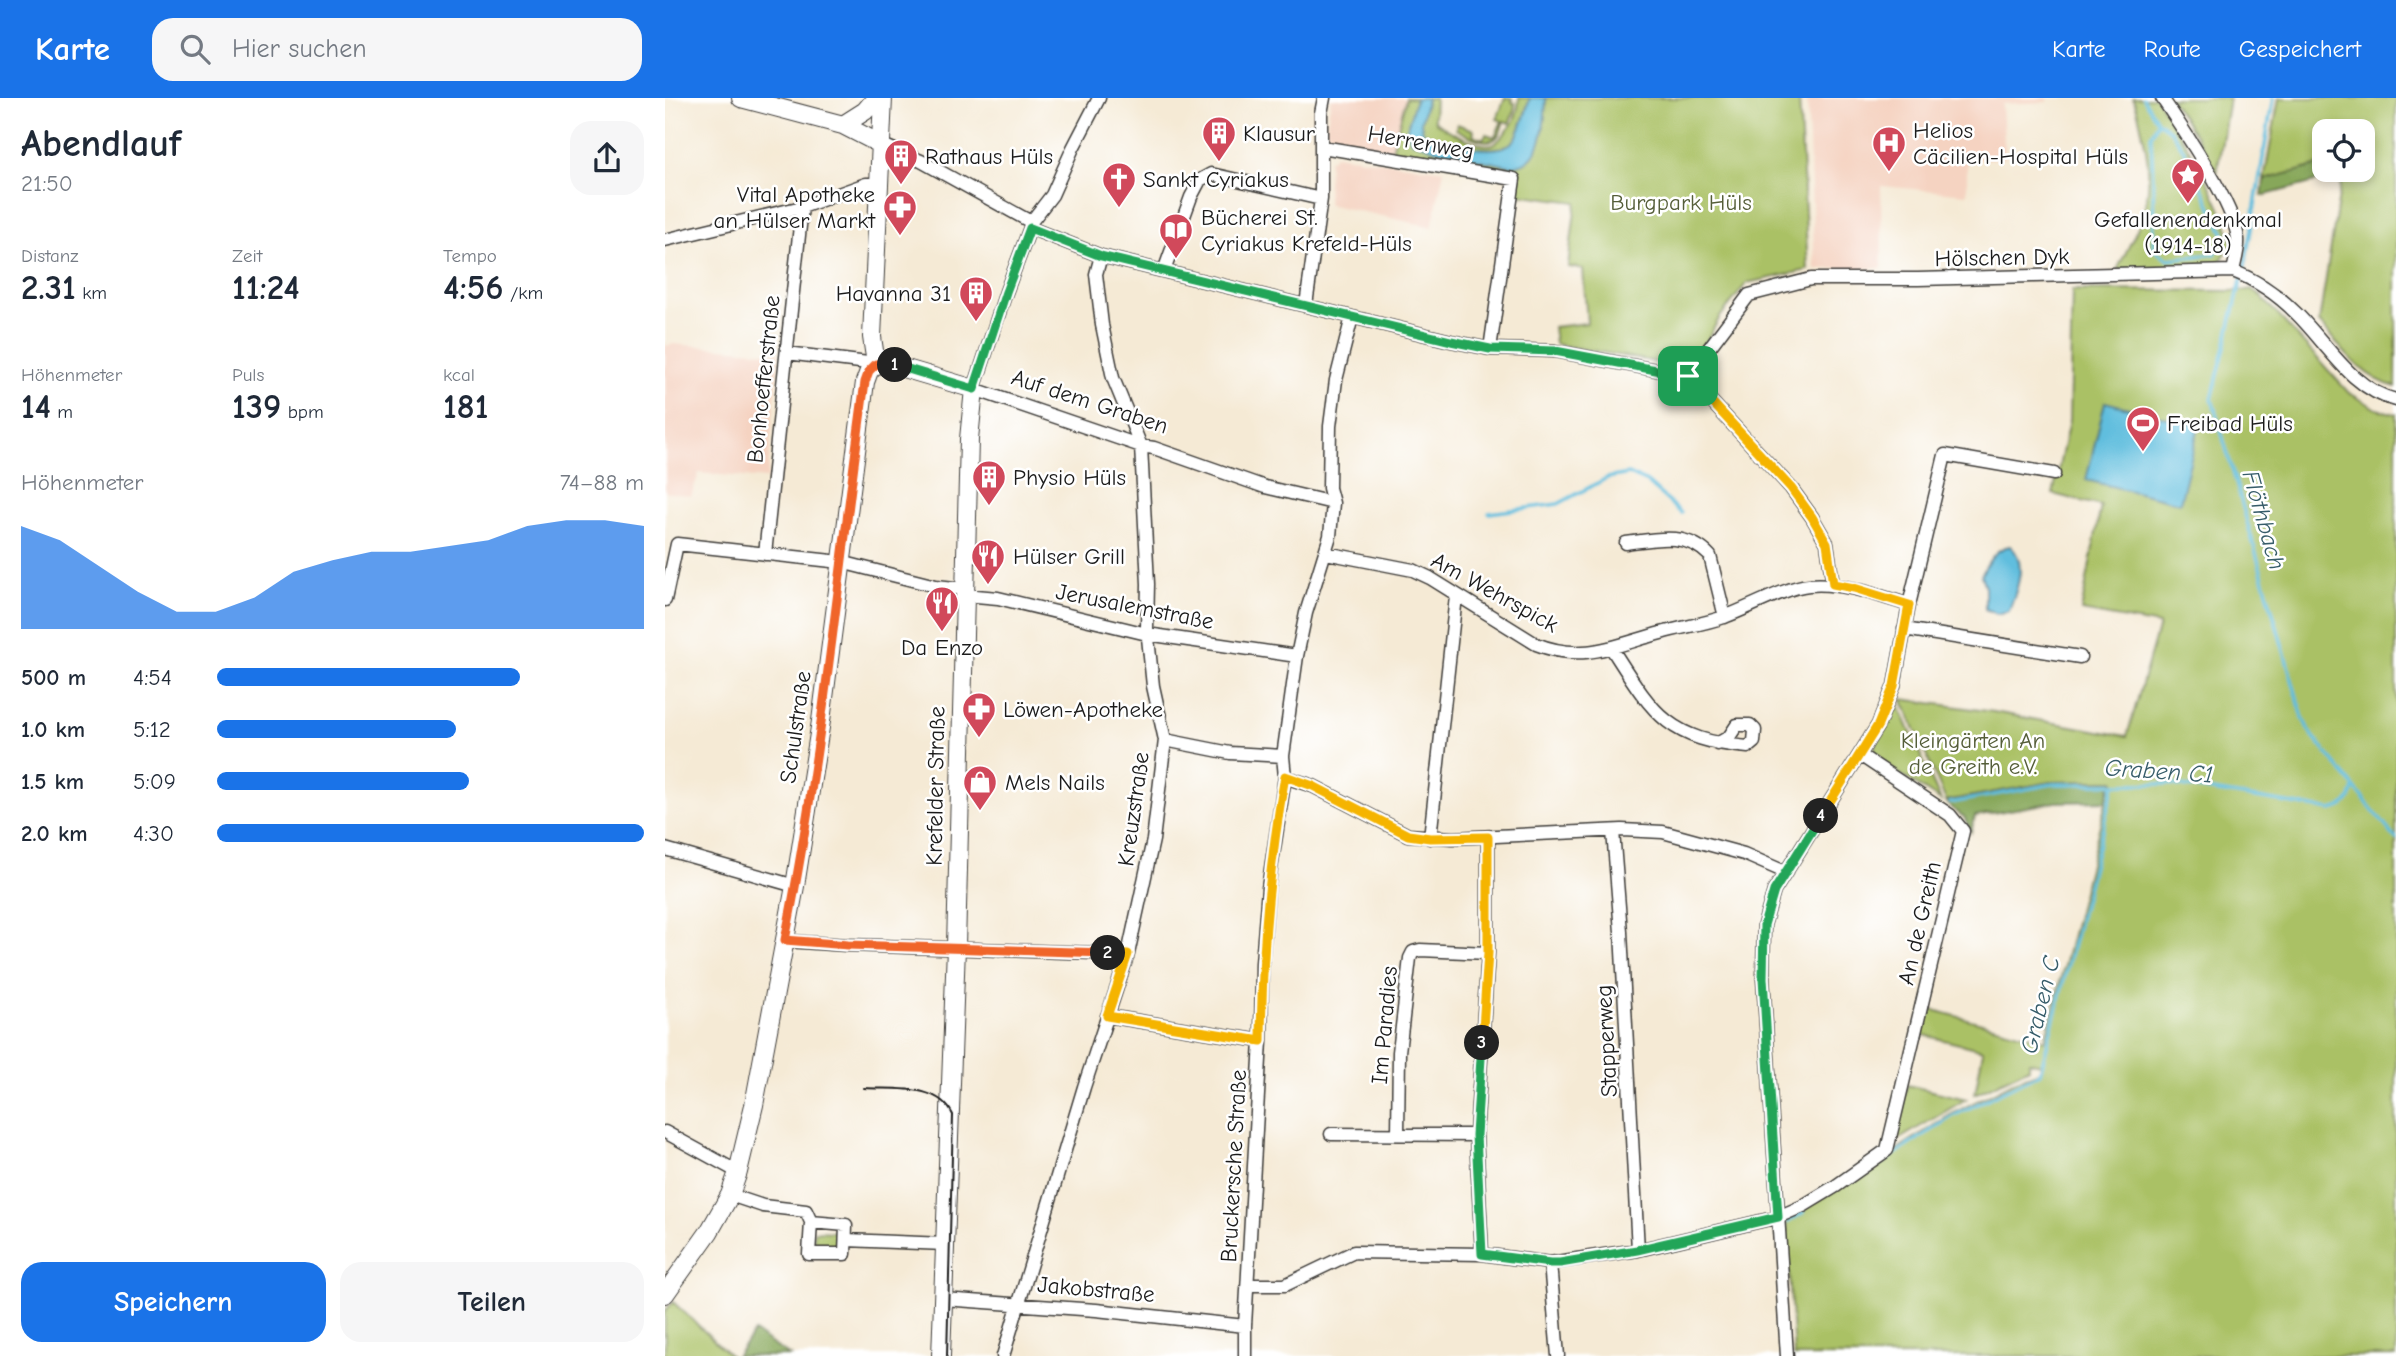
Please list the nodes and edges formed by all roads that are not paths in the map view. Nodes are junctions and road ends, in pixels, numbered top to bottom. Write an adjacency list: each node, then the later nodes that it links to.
1 (741, 98): 7 (street)
2 (876, 98): 7 (street)
3 (883, 98): 8 (street, Schulstraße)
4 (1100, 98): 13 (street, Krefelder Straße)
5 (1324, 98): 9 (street)
6 (2162, 98): 17 (street)
7 (843, 125): 8 (street)
8 (880, 144): 10 (street, Schulstraße); 13 (street)
9 (1322, 147): 11 (street); 20 (street, Herrenweg)
10 (879, 184): 12 (street); 22 (street, Schulstraße)
11 (1321, 198): 16 (street); 18 (street)
12 (801, 207): 14 (street); 21 (street, Bonhoefferstraße)
13 (1031, 225): 15 (street); 24 (street, Krefelder Straße)
14 (665, 240)
15 (1101, 256): 16 (street); 26 (street, Kreuzstraße)
16 (1164, 271): 18 (street)
17 (2233, 271): 23 (street, Hölschen Dyk); 25 (street, Hölschen Dyk)
18 (1306, 305): 19 (street)
19 (1352, 317): 20 (street); 28 (street, Bruckersche Straße)
20 (1490, 349): 23 (street)
21 (787, 353): 22 (street, Auf dem Graben); 30 (street, Bonhoefferstraße)
22 (876, 364): 24 (street, Auf dem Graben); 32 (street, Schulstraße)
23 (1688, 376): 33 (street)
24 (974, 389): 26 (street, Auf dem Graben); 34 (street, Krefelder Straße)
25 (2396, 400)
26 (1141, 446): 28 (street, Auf dem Graben); 40 (street, Kreuzstraße)
27 (2054, 474): 37 (street)
28 (1333, 503): 31 (street, Bruckersche Straße)
29 (1626, 543): 38 (street)
30 (765, 554): 32 (street, Jerusalemstraße); 36 (street, Jerusalemstraße)
31 (1326, 554): 35 (street, Am Wehrspick); 42 (street, Bruckersche Straße)
32 (841, 562): 34 (street, Jerusalemstraße); 54 (street, Schulstraße)
33 (1833, 584): 37 (street, Am Wehrspick); 38 (street, Am Wehrspick)
34 (965, 592): 40 (street, Jerusalemstraße); 56 (street, Krefelder Straße)
35 (1456, 596): 41 (street, Am Wehrspick); 51 (street)
36 (665, 600)
37 (1909, 605): 39 (street)
38 (1725, 617): 41 (street, Am Wehrspick)
39 (1904, 629): 43 (street); 46 (street)
40 (1147, 634): 42 (street, Jerusalemstraße); 44 (street, Kreuzstraße)
41 (1612, 649): 45 (street)
42 (1297, 656): 47 (street, Bruckersche Straße)
43 (2080, 657)
44 (1165, 740): 47 (street); 58 (street, Kreuzstraße)
45 (1717, 744)
46 (1860, 755): 53 (street); 67 (street, An de Greith)
47 (1283, 756): 48 (street, Bruckersche Straße)
48 (1285, 776): 51 (street); 60 (street, Bruckersche Straße)
49 (1613, 831): 50 (street); 53 (street); 71 (street, Stapperweg)
50 (1488, 837): 51 (street); 57 (street)
51 (1430, 838)
52 (665, 849): 54 (street)
53 (1785, 872): 67 (street)
54 (796, 886): 55 (street, Schulstraße)
55 (785, 940): 56 (street); 65 (street, Schulstraße)
56 (956, 947): 58 (street); 70 (street, Krefelder Straße)
57 (1488, 953): 63 (street, Im Paradies); 64 (street)
58 (1128, 954): 59 (street, Kreuzstraße)
59 (1107, 1016): 60 (street); 77 (street, Kreuzstraße)
60 (1261, 1041): 74 (street, Bruckersche Straße)
61 (665, 1132): 65 (street)
62 (1331, 1134): 63 (street)
63 (1398, 1134): 64 (street)
64 (1476, 1135): 72 (street)
65 (738, 1171): 66 (street, Schulstraße)
66 (730, 1195): 68 (street); 75 (street, Schulstraße)
67 (1778, 1217): 71 (street); 83 (street)
68 (811, 1222): 69 (street); 69 (street)
69 (846, 1240): 70 (street)
70 (945, 1244): 76 (street, Krefelder Straße)
71 (1637, 1250): 73 (street)
72 (1482, 1254): 73 (street); 74 (street)
73 (1550, 1263): 82 (street)
74 (1248, 1284): 78 (street, Bruckersche Straße)
75 (665, 1294)
76 (943, 1299): 77 (street, Jakobstraße); 79 (street, Krefelder Straße)
77 (1017, 1303): 78 (street, Jakobstraße); 80 (street, Kreuzstraße)
78 (1245, 1326): 81 (street, Bruckersche Straße)
79 (941, 1356)
80 (1003, 1356)
81 (1245, 1356)
82 (1557, 1356)
83 (1787, 1356)

